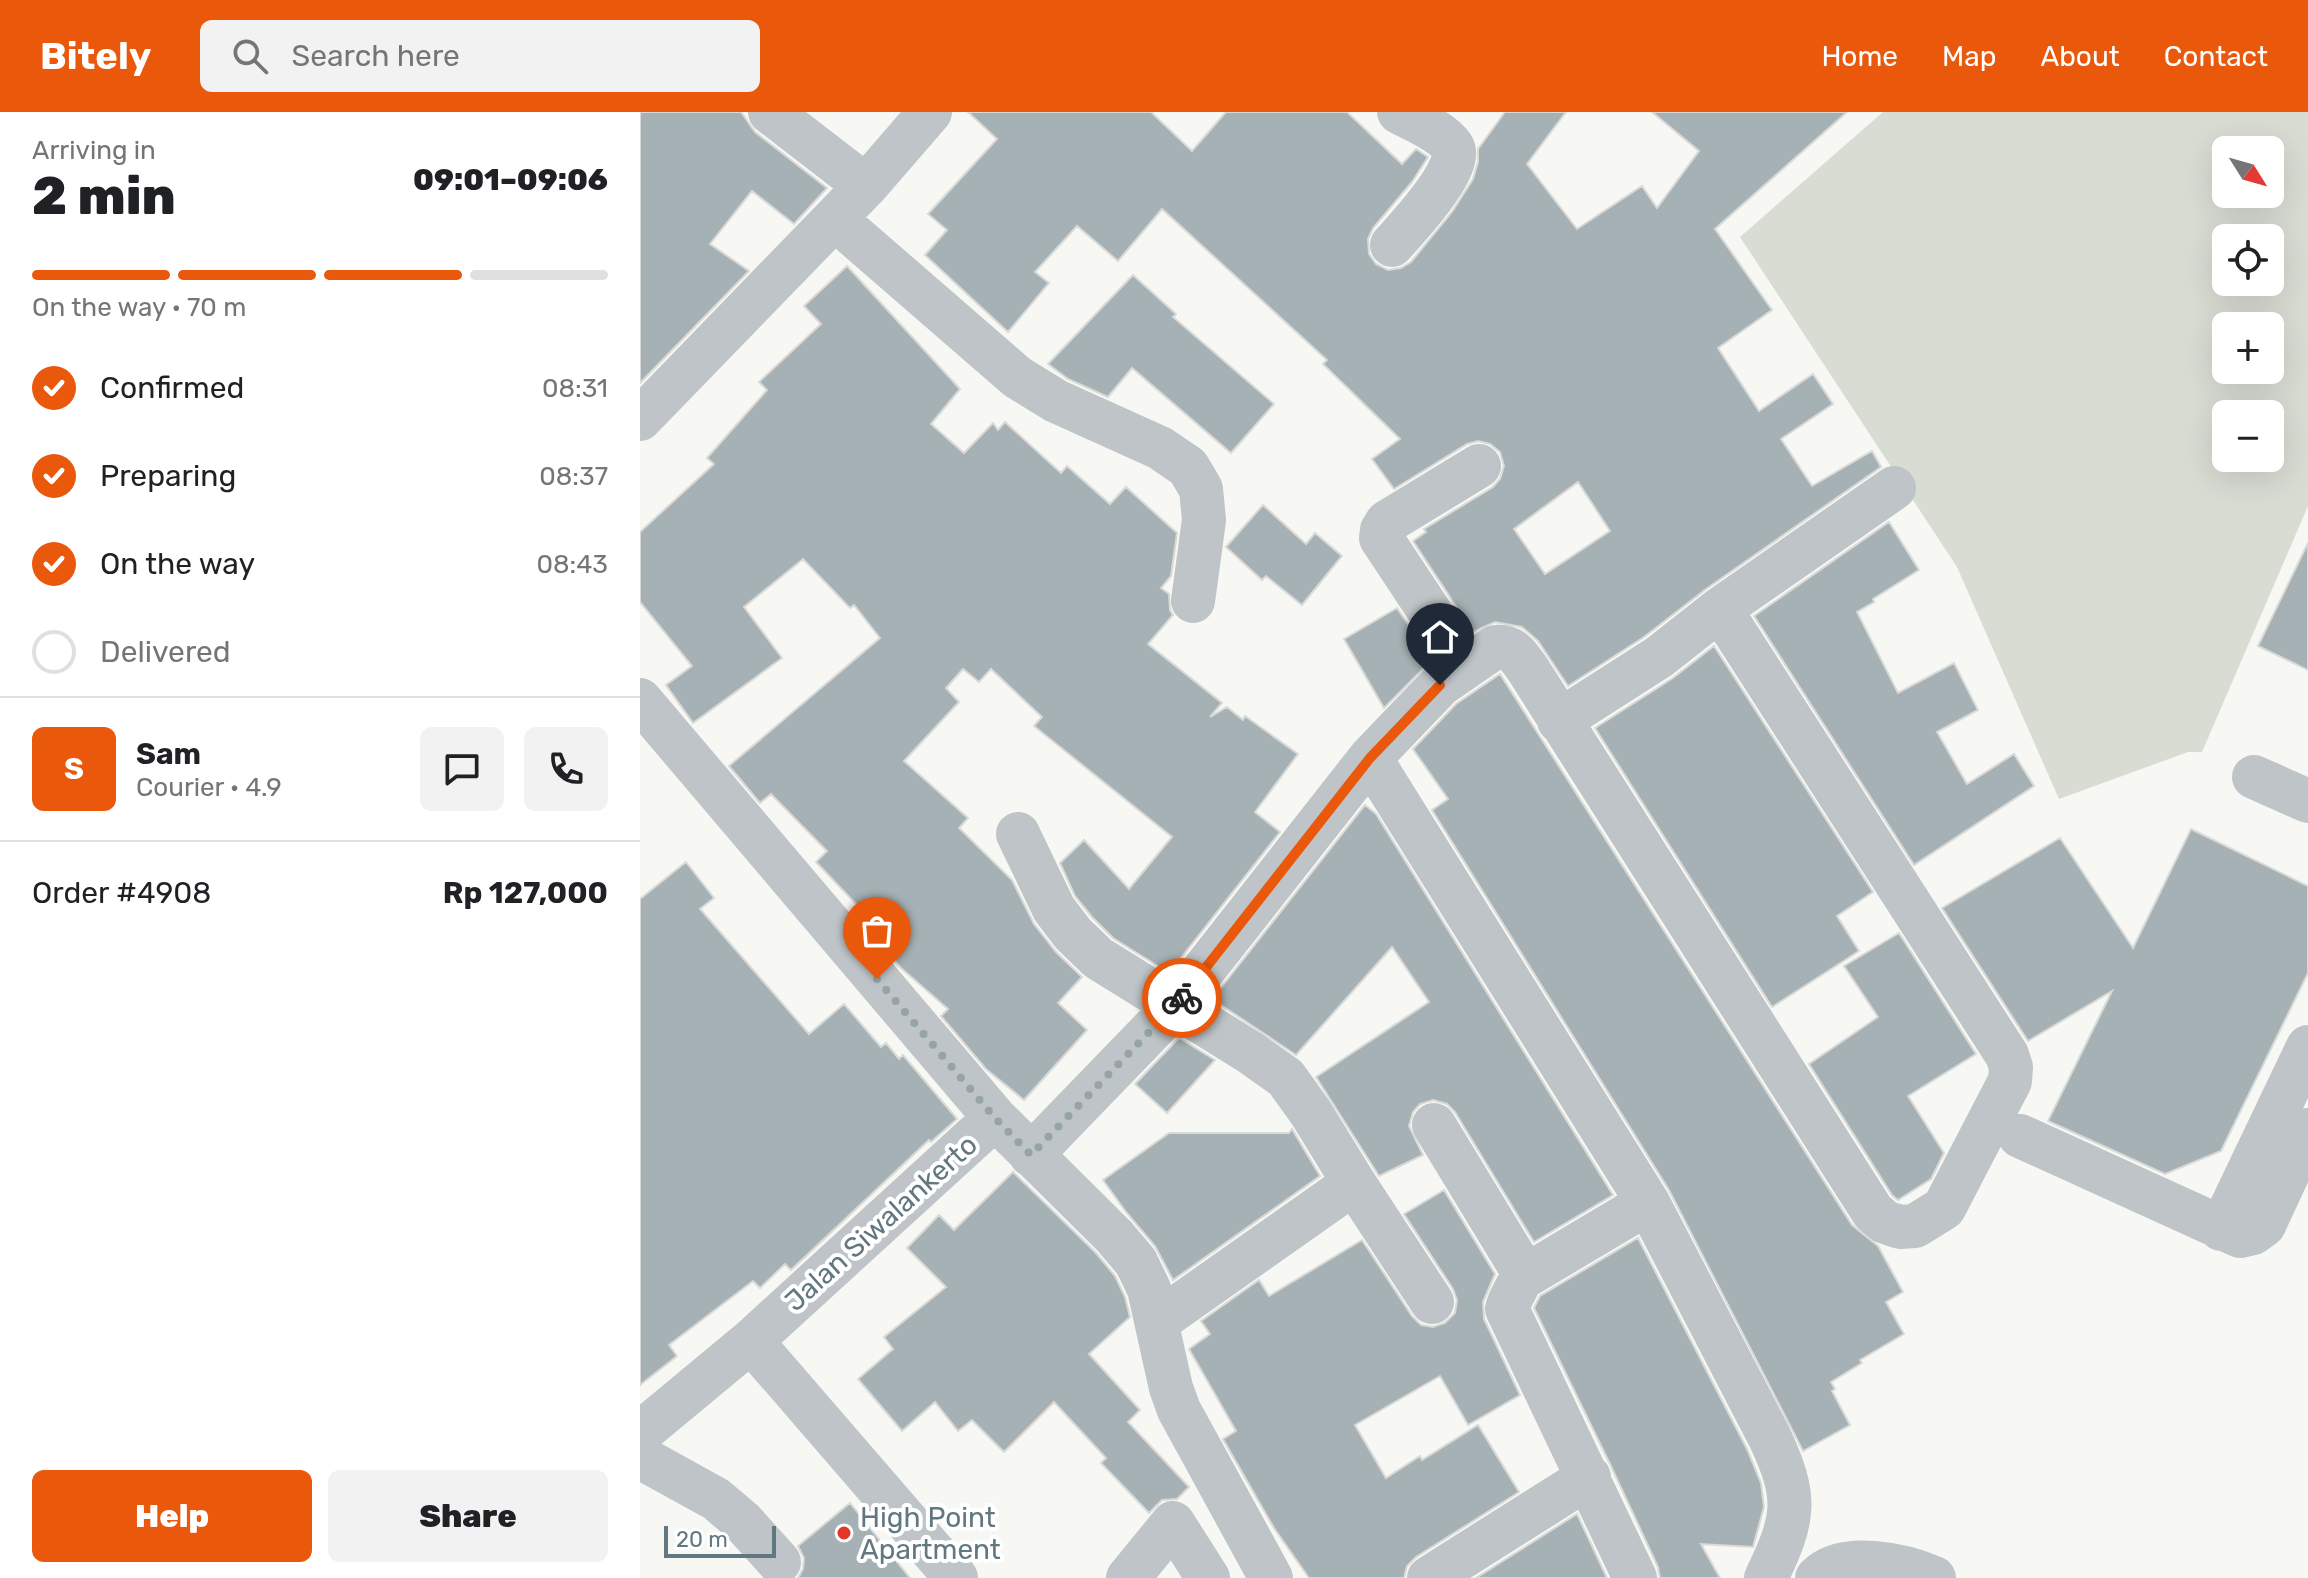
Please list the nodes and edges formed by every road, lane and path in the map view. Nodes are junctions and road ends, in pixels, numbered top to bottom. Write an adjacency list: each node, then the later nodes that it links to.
1 (770, 112): 4 (street)
2 (930, 112): 4 (street)
3 (1399, 112): 6 (street)
4 (866, 186): 5 (street)
5 (835, 219): 7 (street); 10 (street)
6 (1392, 245)
7 (640, 419)
8 (1479, 466): 12 (street)
9 (1894, 488): 11 (street)
10 (1193, 601)
11 (1720, 609): 14 (street); 14 (street)
12 (1465, 665): 14 (street); 15 (street)
13 (640, 700): 21 (street, Jalan Siwalankerto)
14 (1559, 721)
15 (1370, 758): 19 (street); 27 (street)
16 (2254, 777): 17 (street)
17 (2308, 801)
18 (1018, 834): 19 (street)
19 (1176, 1005): 25 (street); 26 (street)
20 (2308, 1047): 28 (street)
21 (995, 1118): 25 (street); 32 (street, Jalan Siwalankerto)
22 (1434, 1125): 29 (street)
23 (2308, 1130): 28 (street)
24 (2020, 1136): 28 (street)
25 (1031, 1155): 31 (street)
26 (1354, 1183): 30 (street); 31 (street)
27 (1648, 1203): 29 (street); 45 (street)
28 (2221, 1229)
29 (1522, 1278): 36 (street)
30 (1432, 1302)
31 (1158, 1321): 35 (street)
32 (751, 1341): 33 (street, Jalan Siwalankerto); 39 (street)
33 (640, 1433)
34 (640, 1457): 38 (street)
35 (1213, 1475): 37 (street); 42 (street)
36 (1589, 1477): 43 (street); 44 (street)
37 (1173, 1523): 40 (street); 41 (street)
38 (779, 1562)
39 (956, 1578)
40 (1128, 1578)
41 (1208, 1578)
42 (1271, 1578)
43 (1429, 1578)
44 (1635, 1578)
45 (1766, 1578)
46 (1817, 1578): 47 (street)
47 (1934, 1578)

